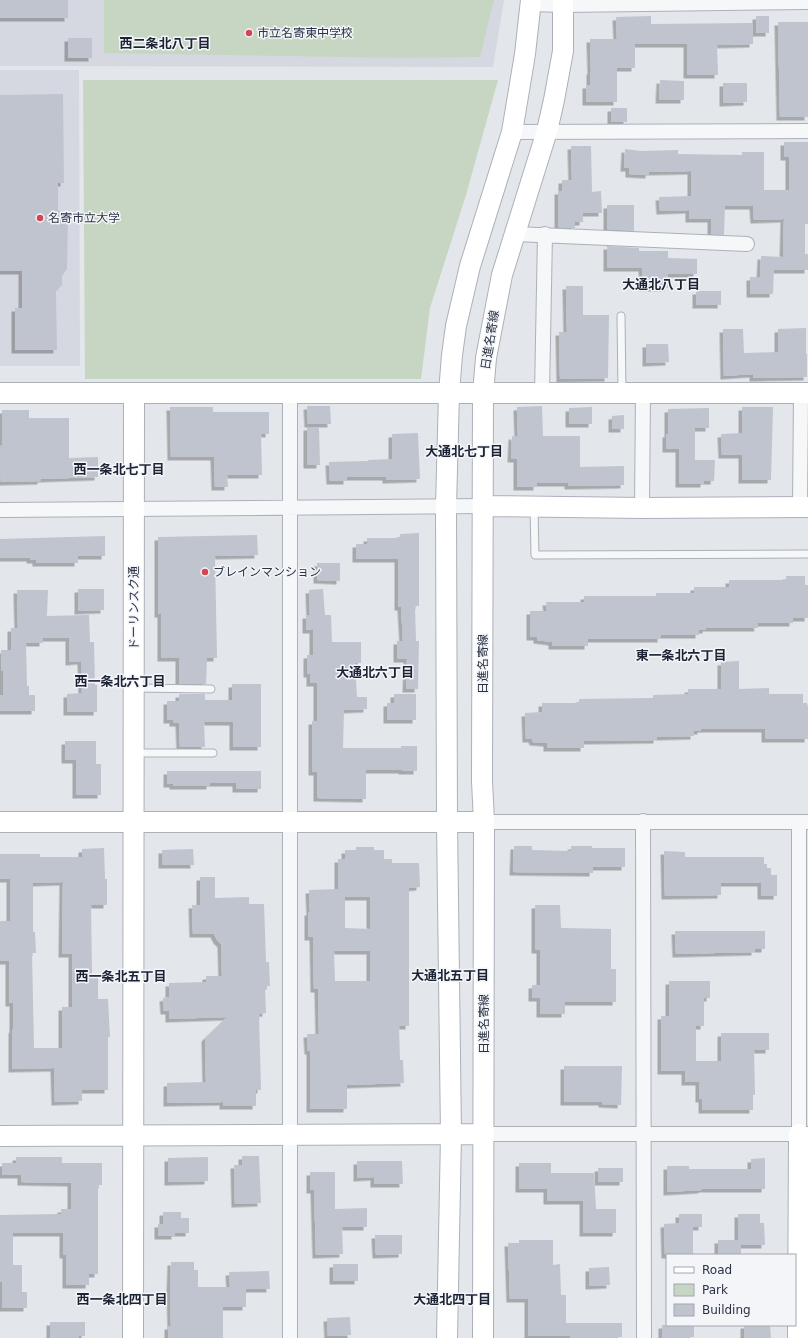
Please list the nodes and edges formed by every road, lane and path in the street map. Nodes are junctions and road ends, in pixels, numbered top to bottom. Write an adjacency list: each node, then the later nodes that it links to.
1 (531, 2): 3 (street); 6 (street)
2 (808, 2): 3 (street)
3 (563, 3): 4 (street, 日進名寄線)
4 (547, 131): 5 (street); 6 (street); 7 (street, 日進名寄線)
5 (808, 131)
6 (512, 132): 13 (street)
7 (515, 234): 8 (street); 18 (street, 日進名寄線)
8 (545, 234): 9 (street); 19 (street)
9 (747, 244)
10 (621, 316): 14 (lane)
11 (0, 393): 17 (street)
12 (290, 393): 13 (street); 17 (street); 24 (street)
13 (449, 393): 18 (street); 21 (street)
14 (622, 393): 15 (street); 19 (street)
15 (643, 393): 16 (street); 25 (street)
16 (804, 393): 23 (street)
17 (134, 394): 26 (street, ドーリンスク通)
18 (483, 394): 19 (street); 20 (street, 日進名寄線)
19 (542, 394)
20 (484, 506): 21 (street); 22 (street); 38 (street, 日進名寄線)
21 (446, 507): 24 (street); 35 (street)
22 (534, 507): 25 (street); 28 (lane)
23 (804, 507): 25 (street)
24 (289, 508): 26 (street); 34 (street)
25 (642, 508)
26 (134, 509): 27 (street); 29 (street, ドーリンスク通)
27 (0, 510)
28 (808, 554)
29 (133, 688): 30 (lane); 31 (street, ドーリンスク通)
30 (211, 689)
31 (133, 753): 32 (lane); 33 (street, ドーリンスク通)
32 (213, 753)
33 (133, 821): 34 (street); 37 (street); 46 (street, ドーリンスク通)
34 (289, 821): 35 (street); 43 (street)
35 (447, 821): 38 (street); 44 (street)
36 (643, 821): 38 (street); 39 (street); 41 (street)
37 (0, 822)
38 (484, 822): 40 (street, 日進名寄線)
39 (803, 822): 42 (street)
40 (484, 1134): 41 (street); 44 (street); 50 (street, 日進名寄線)
41 (644, 1134): 42 (street); 51 (street)
42 (804, 1134): 52 (street)
43 (290, 1135): 44 (street); 46 (street); 48 (street)
44 (451, 1135): 49 (street)
45 (0, 1136): 46 (street)
46 (133, 1136): 47 (street, ドーリンスク通)
47 (133, 1338)
48 (290, 1338)
49 (447, 1338)
50 (483, 1338)
51 (644, 1338)
52 (798, 1338)

